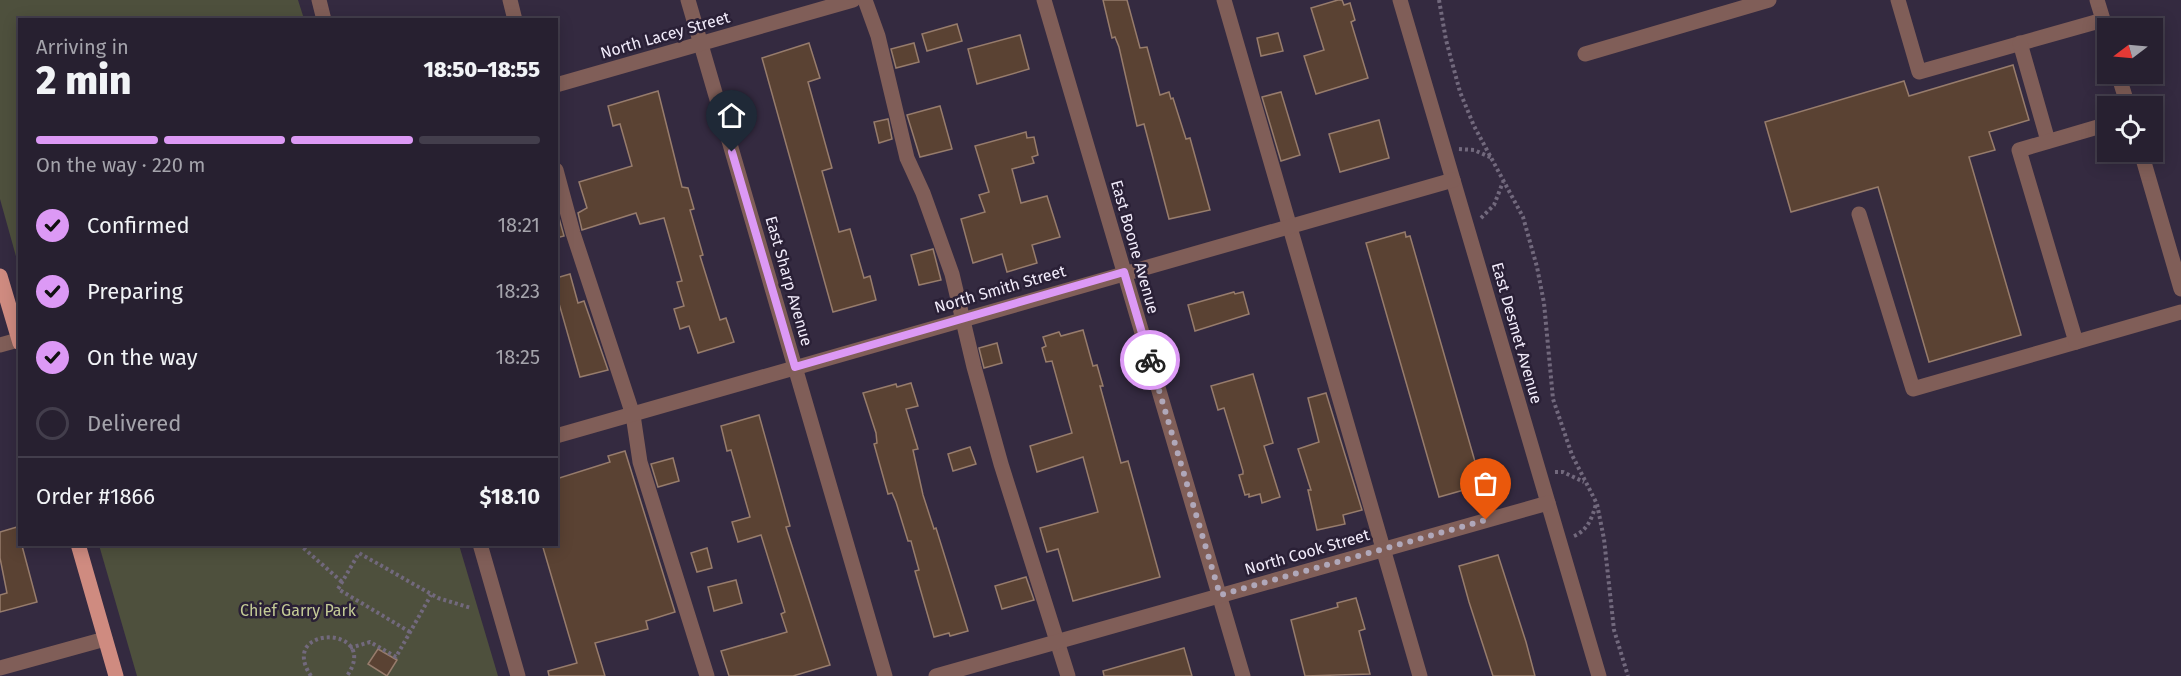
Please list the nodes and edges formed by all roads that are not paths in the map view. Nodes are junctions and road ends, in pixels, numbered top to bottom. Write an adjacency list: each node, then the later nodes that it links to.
1 (319, 0): 13 (street)
2 (510, 0): 14 (street)
3 (688, 0): 18 (street, East Sharp Avenue)
4 (853, 0): 18 (street, North Lacey Street)
5 (865, 0): 32 (street)
6 (1044, 0): 28 (street, East Boone Avenue)
7 (1224, 0): 27 (street)
8 (1400, 0): 25 (street, East Desmet Avenue)
9 (1769, 0): 12 (street)
10 (1898, 0): 17 (street)
11 (2097, 0): 15 (street)
12 (1751, 3): 19 (street)
13 (324, 18)
14 (514, 18)
15 (2102, 18)
16 (2097, 22): 17 (street)
17 (2020, 43): 22 (street)
18 (701, 44): 20 (street, North Lacey Street); 37 (street, East Sharp Avenue)
19 (1585, 54)
20 (558, 84)
21 (2097, 127): 22 (street)
22 (2048, 141): 35 (street)
23 (2144, 162): 30 (street)
24 (558, 177): 38 (street)
25 (1453, 180): 27 (street, North Smith Street); 40 (street, East Desmet Avenue)
26 (1859, 214): 35 (street)
27 (1290, 226): 28 (street, North Smith Street); 43 (street)
28 (1124, 272): 32 (street, North Smith Street); 44 (street, East Boone Avenue)
29 (0, 276): 33 (main road)
30 (2181, 289)
31 (2181, 312): 35 (street)
32 (963, 319): 37 (street, North Smith Street); 46 (street)
33 (18, 339)
34 (18, 342): 36 (street)
35 (2076, 342)
36 (0, 345)
37 (795, 367): 38 (street, North Smith Street); 51 (street, East Sharp Avenue)
38 (633, 415): 39 (street, North Smith Street); 50 (street)
39 (558, 435)
40 (1548, 502): 43 (street, North Cook Street); 56 (street, East Desmet Avenue)
41 (79, 546): 45 (main road)
42 (481, 546): 49 (street)
43 (1383, 549): 44 (street, North Cook Street); 55 (street)
44 (1220, 595): 46 (street, North Cook Street); 54 (street, East Boone Avenue)
45 (105, 639): 47 (street); 48 (main road)
46 (1058, 641): 52 (street, North Cook Street); 53 (street)
47 (0, 668)
48 (116, 676)
49 (518, 676)
50 (707, 676)
51 (885, 676)
52 (936, 676)
53 (1068, 676)
54 (1243, 676)
55 (1420, 676)
56 (1599, 676)

